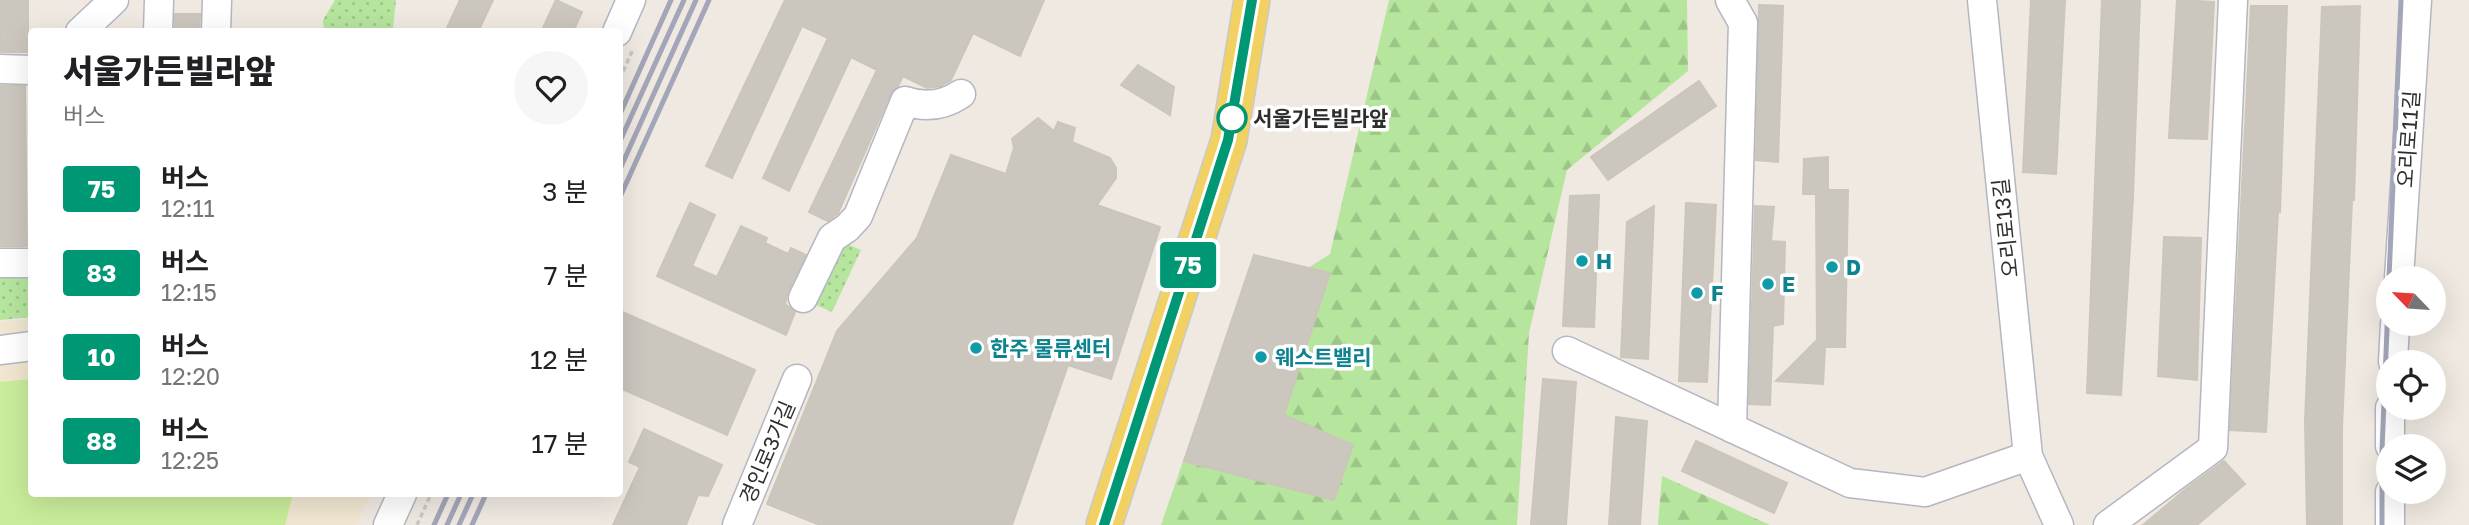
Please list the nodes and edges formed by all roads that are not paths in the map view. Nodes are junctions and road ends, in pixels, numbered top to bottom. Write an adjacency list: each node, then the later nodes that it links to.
1 (159, 0): 11 (street)
2 (217, 0): 12 (street)
3 (631, 0): 13 (street)
4 (1252, 0): 31 (main road)
5 (1730, 0): 25 (street)
6 (1982, 0): 26 (street, 오리로13길)
7 (2233, 0): 33 (street)
8 (2417, 0): 19 (street, 오리로11길)
9 (108, 2): 10 (street)
10 (84, 28)
11 (158, 28)
12 (216, 28)
13 (619, 28)
14 (0, 69): 15 (street)
15 (28, 70)
16 (961, 94): 20 (street)
17 (28, 262): 18 (street)
18 (0, 263)
19 (2400, 266)
20 (803, 298)
21 (28, 346): 22 (street)
22 (0, 350)
23 (1567, 351): 25 (street)
24 (797, 379): 30 (street, 경인로3가길)
25 (1732, 428): 26 (street)
26 (2028, 456): 32 (street, 오리로13길)
27 (401, 497): 29 (street)
28 (2390, 504): 34 (street)
29 (388, 525)
30 (737, 525)
31 (1104, 525)
32 (2059, 525)
33 (2108, 525)
34 (2390, 525)

